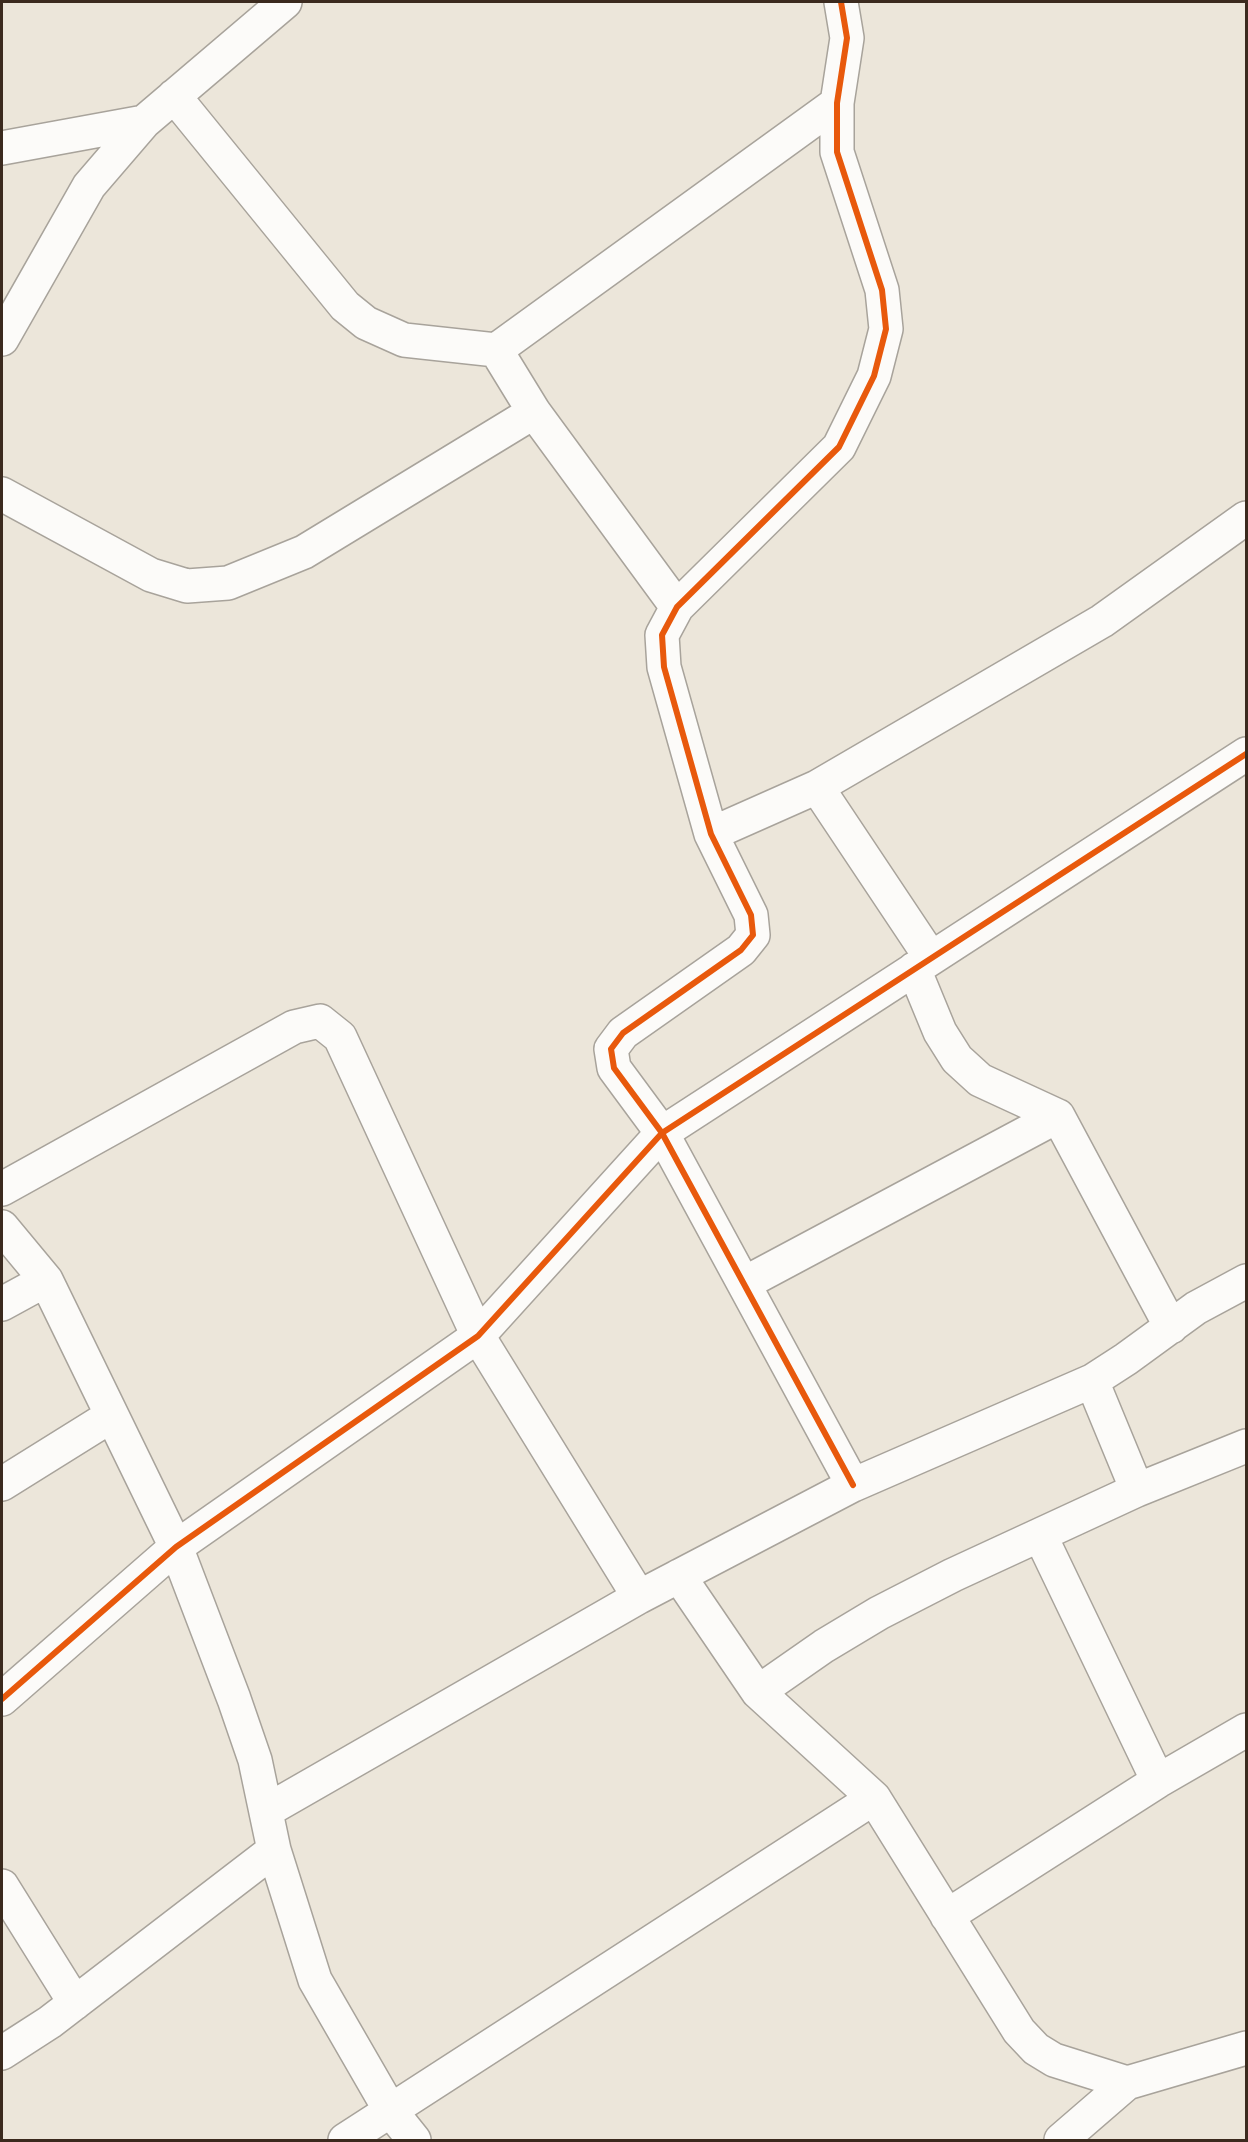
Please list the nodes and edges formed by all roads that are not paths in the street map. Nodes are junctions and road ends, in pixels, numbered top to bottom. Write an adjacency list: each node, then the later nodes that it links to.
1 (285, 2): 3 (street)
2 (841, 2): 4 (street)
3 (174, 96): 5 (street); 8 (street)
4 (837, 103): 8 (street); 12 (street)
5 (144, 122): 6 (street); 7 (street)
6 (2, 148)
7 (2, 339)
8 (496, 350): 9 (street)
9 (534, 412): 10 (street); 12 (street)
10 (2, 494)
11 (1246, 518): 14 (street)
12 (677, 607): 15 (street)
13 (1246, 754): 16 (street)
14 (817, 787): 15 (street); 16 (street)
15 (711, 834): 18 (street)
16 (923, 964): 17 (street); 18 (street)
17 (1058, 1116): 23 (street); 25 (street)
18 (662, 1133): 23 (street); 26 (street)
19 (2, 1189): 26 (street)
20 (2, 1227): 21 (street)
21 (46, 1280): 24 (street); 28 (street)
22 (1246, 1281): 25 (street)
23 (745, 1283): 31 (street)
24 (2, 1305)
25 (1171, 1327): 27 (street)
26 (478, 1336): 34 (street); 36 (street)
27 (1092, 1381): 31 (street); 32 (street)
28 (111, 1416): 30 (street); 34 (street)
29 (1246, 1446): 32 (street)
30 (2, 1484)
31 (854, 1485): 35 (street)
32 (1137, 1490): 33 (street)
33 (1040, 1535): 37 (street); 40 (street)
34 (176, 1546): 38 (street); 42 (street)
35 (678, 1576): 36 (street); 37 (street)
36 (639, 1597): 42 (street)
37 (758, 1692): 41 (street)
38 (2, 1699)
39 (1246, 1730): 40 (street)
40 (1158, 1780): 45 (street)
41 (874, 1798): 45 (street); 50 (street)
42 (266, 1811): 43 (street)
43 (274, 1850): 46 (street); 50 (street)
44 (2, 1886): 46 (street)
45 (947, 1916): 49 (street)
46 (75, 2003): 48 (street)
47 (1246, 2048): 49 (street)
48 (2, 2054)
49 (1127, 2083): 51 (street)
50 (390, 2110): 52 (street); 53 (street)
51 (1068, 2137)
52 (345, 2140)
53 (414, 2140)

